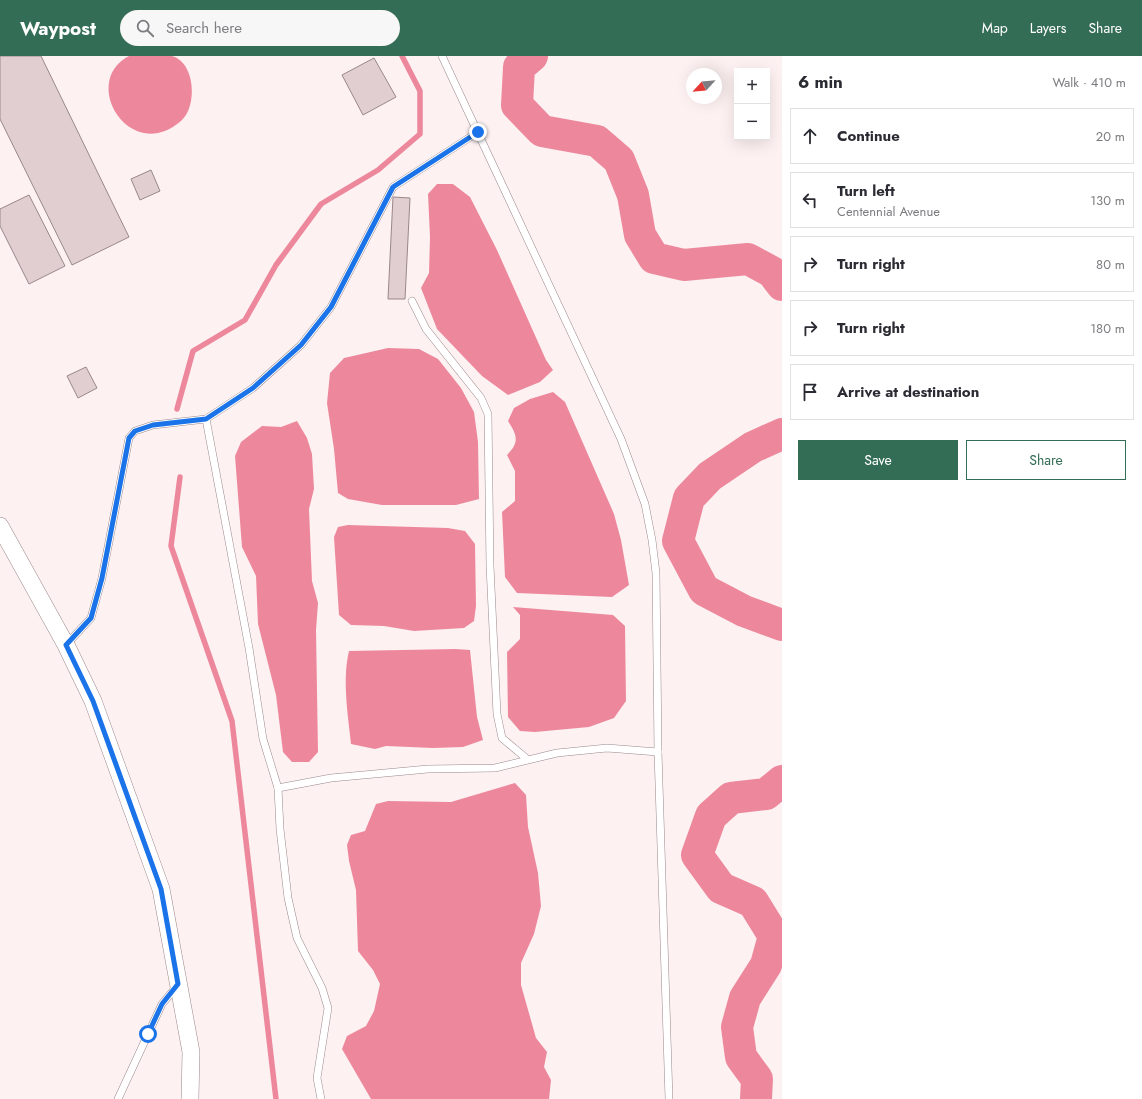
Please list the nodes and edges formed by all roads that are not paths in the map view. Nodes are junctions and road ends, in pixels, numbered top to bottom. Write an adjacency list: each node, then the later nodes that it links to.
1 (442, 56): 2 (lane)
2 (478, 132): 4 (lane); 7 (lane)
3 (412, 301): 8 (lane)
4 (206, 419): 6 (lane); 9 (lane)
5 (0, 526): 6 (street)
6 (66, 645): 10 (street)
7 (658, 752): 8 (lane); 14 (lane)
8 (527, 759): 9 (lane)
9 (278, 788): 13 (lane)
10 (178, 984): 11 (lane); 12 (street)
11 (118, 1099)
12 (190, 1099)
13 (322, 1099)
14 (669, 1099)

